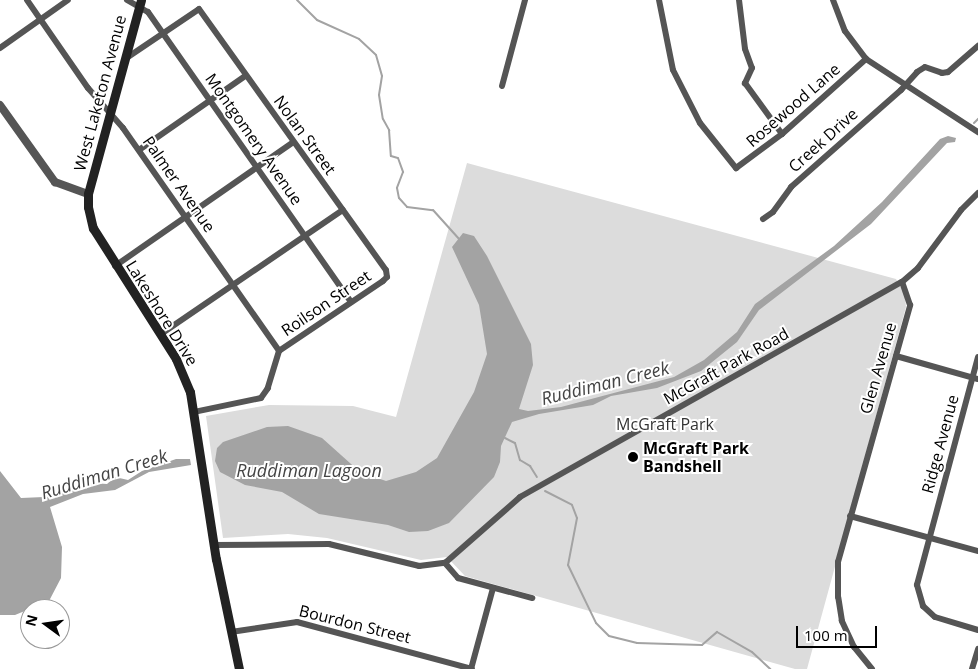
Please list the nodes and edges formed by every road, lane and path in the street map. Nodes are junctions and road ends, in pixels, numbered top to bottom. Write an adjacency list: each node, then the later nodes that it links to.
1 (27, 0): 9 (street, Palmer Avenue)
2 (68, 0): 9 (street)
3 (127, 0): 8 (street, Montgomery Avenue)
4 (525, 0): 16 (street)
5 (658, 0): 22 (street, Rosewood Lane)
6 (739, 0): 22 (street)
7 (833, 0): 14 (street)
8 (140, 4): 10 (street, Montgomery Avenue); 13 (main road, West Laketon Avenue)
9 (41, 20): 12 (street); 20 (street, Palmer Avenue)
10 (164, 34): 13 (street); 15 (street, Nolan Street); 18 (street, Montgomery Avenue)
11 (978, 46): 17 (street, Creek Drive)
12 (0, 48)
13 (125, 59): 20 (main road, West Laketon Avenue)
14 (866, 59): 17 (street); 22 (street, Rosewood Lane)
15 (245, 76): 18 (street); 23 (street, Nolan Street)
16 (502, 86)
17 (906, 86): 21 (street); 30 (street, Creek Drive)
18 (210, 101): 24 (street); 25 (street, Montgomery Avenue)
19 (0, 105): 27 (street)
20 (110, 113): 24 (street, Palmer Avenue); 27 (main road, West Laketon Avenue)
21 (978, 132)
22 (782, 134)
23 (292, 143): 25 (street); 28 (street, Nolan Street)
24 (139, 150): 29 (street, Palmer Avenue)
25 (257, 167): 29 (street); 31 (street, Montgomery Avenue)
26 (978, 193): 34 (street)
27 (88, 194): 32 (main road, Lakeshore Drive)
28 (343, 210): 31 (street); 33 (street, Nolan Street)
29 (185, 217): 32 (street); 35 (street, Palmer Avenue)
30 (763, 219)
31 (304, 235): 35 (street); 36 (street, Montgomery Avenue)
32 (115, 266): 37 (main road, Lakeshore Drive)
33 (387, 276): 36 (street, Roilson Street)
34 (902, 282): 39 (street, Glen Avenue); 47 (street, McGraft Park Road)
35 (232, 284): 37 (street); 38 (street, Palmer Avenue)
36 (352, 302): 38 (street, Roilson Street)
37 (161, 334): 42 (main road, Lakeshore Drive)
38 (279, 351): 42 (street)
39 (896, 356): 41 (street); 43 (street, Glen Avenue)
40 (978, 357): 41 (street, Ridge Avenue)
41 (975, 379): 44 (street, Ridge Avenue)
42 (194, 412): 45 (main road, Lakeshore Drive)
43 (850, 516): 44 (street); 55 (street, Glen Avenue)
44 (929, 538): 46 (street); 50 (street, Ridge Avenue)
45 (214, 545): 47 (street); 51 (main road, Lakeshore Drive)
46 (978, 551)
47 (445, 563): 48 (street)
48 (493, 588): 49 (street); 54 (street)
49 (532, 598)
50 (978, 630)
51 (231, 632): 53 (main road, Lakeshore Drive); 54 (street, Bourdon Street)
52 (978, 649): 56 (street)
53 (239, 669)
54 (471, 669)
55 (872, 669)
56 (972, 669)

